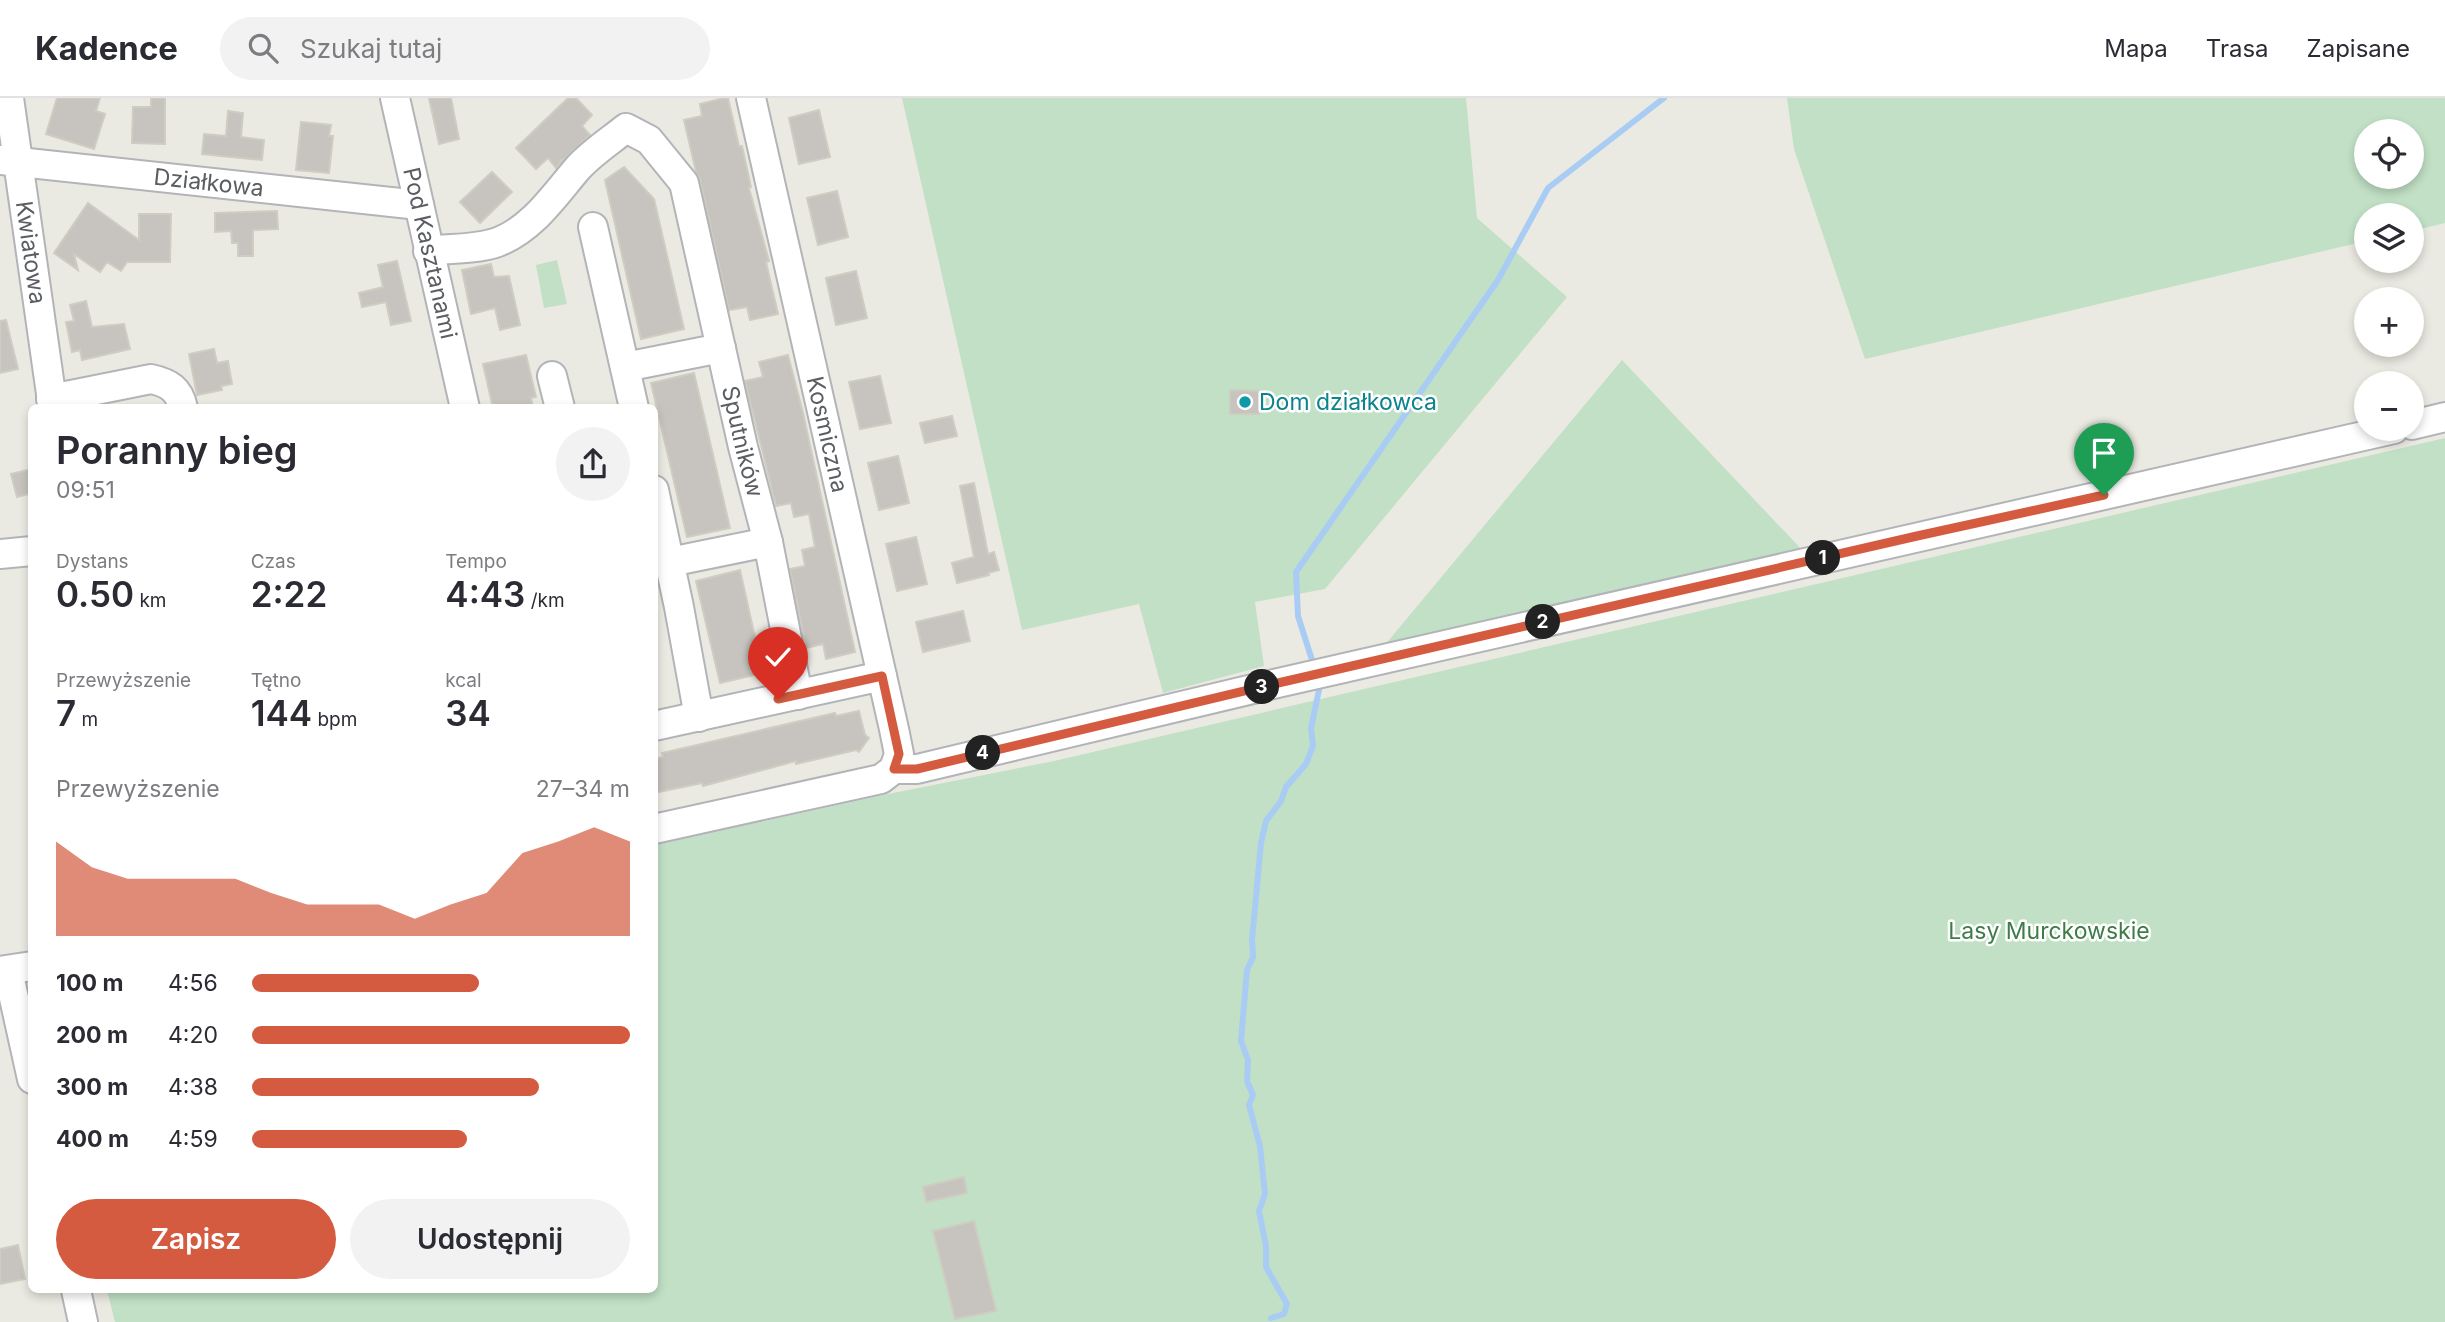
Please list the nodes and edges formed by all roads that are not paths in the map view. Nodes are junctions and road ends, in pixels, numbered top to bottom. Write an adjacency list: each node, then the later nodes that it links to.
1 (9, 98): 4 (street, Kwiatowa)
2 (395, 98): 5 (street, Pod Kasztanami)
3 (751, 98): 24 (street, Kosmiczna)
4 (9, 160): 5 (street, Działkowa); 11 (street, Kwiatowa)
5 (419, 205): 7 (street, Pod Kasztanami)
6 (593, 227): 9 (street)
7 (428, 251): 8 (street, Sputników); 13 (street, Pod Kasztanami)
8 (722, 348): 9 (street); 20 (street, Sputników)
9 (625, 367): 15 (street)
10 (552, 376): 14 (street)
11 (52, 404): 12 (street)
12 (182, 404)
13 (464, 404)
14 (559, 404)
15 (633, 404)
16 (2445, 417): 17 (street)
17 (2424, 422)
18 (2354, 438): 28 (street)
19 (658, 508): 23 (street)
20 (768, 542): 23 (street); 25 (street, Sputników)
21 (28, 551): 22 (street)
22 (0, 554)
23 (670, 562): 26 (street)
24 (882, 676): 25 (street); 28 (street, Kosmiczna)
25 (798, 695): 26 (street)
26 (698, 717): 27 (street)
27 (658, 725)
28 (894, 769): 29 (street)
29 (658, 828)
30 (13, 970): 31 (street)
31 (28, 1056)
32 (77, 1293): 33 (street)
33 (83, 1322)

